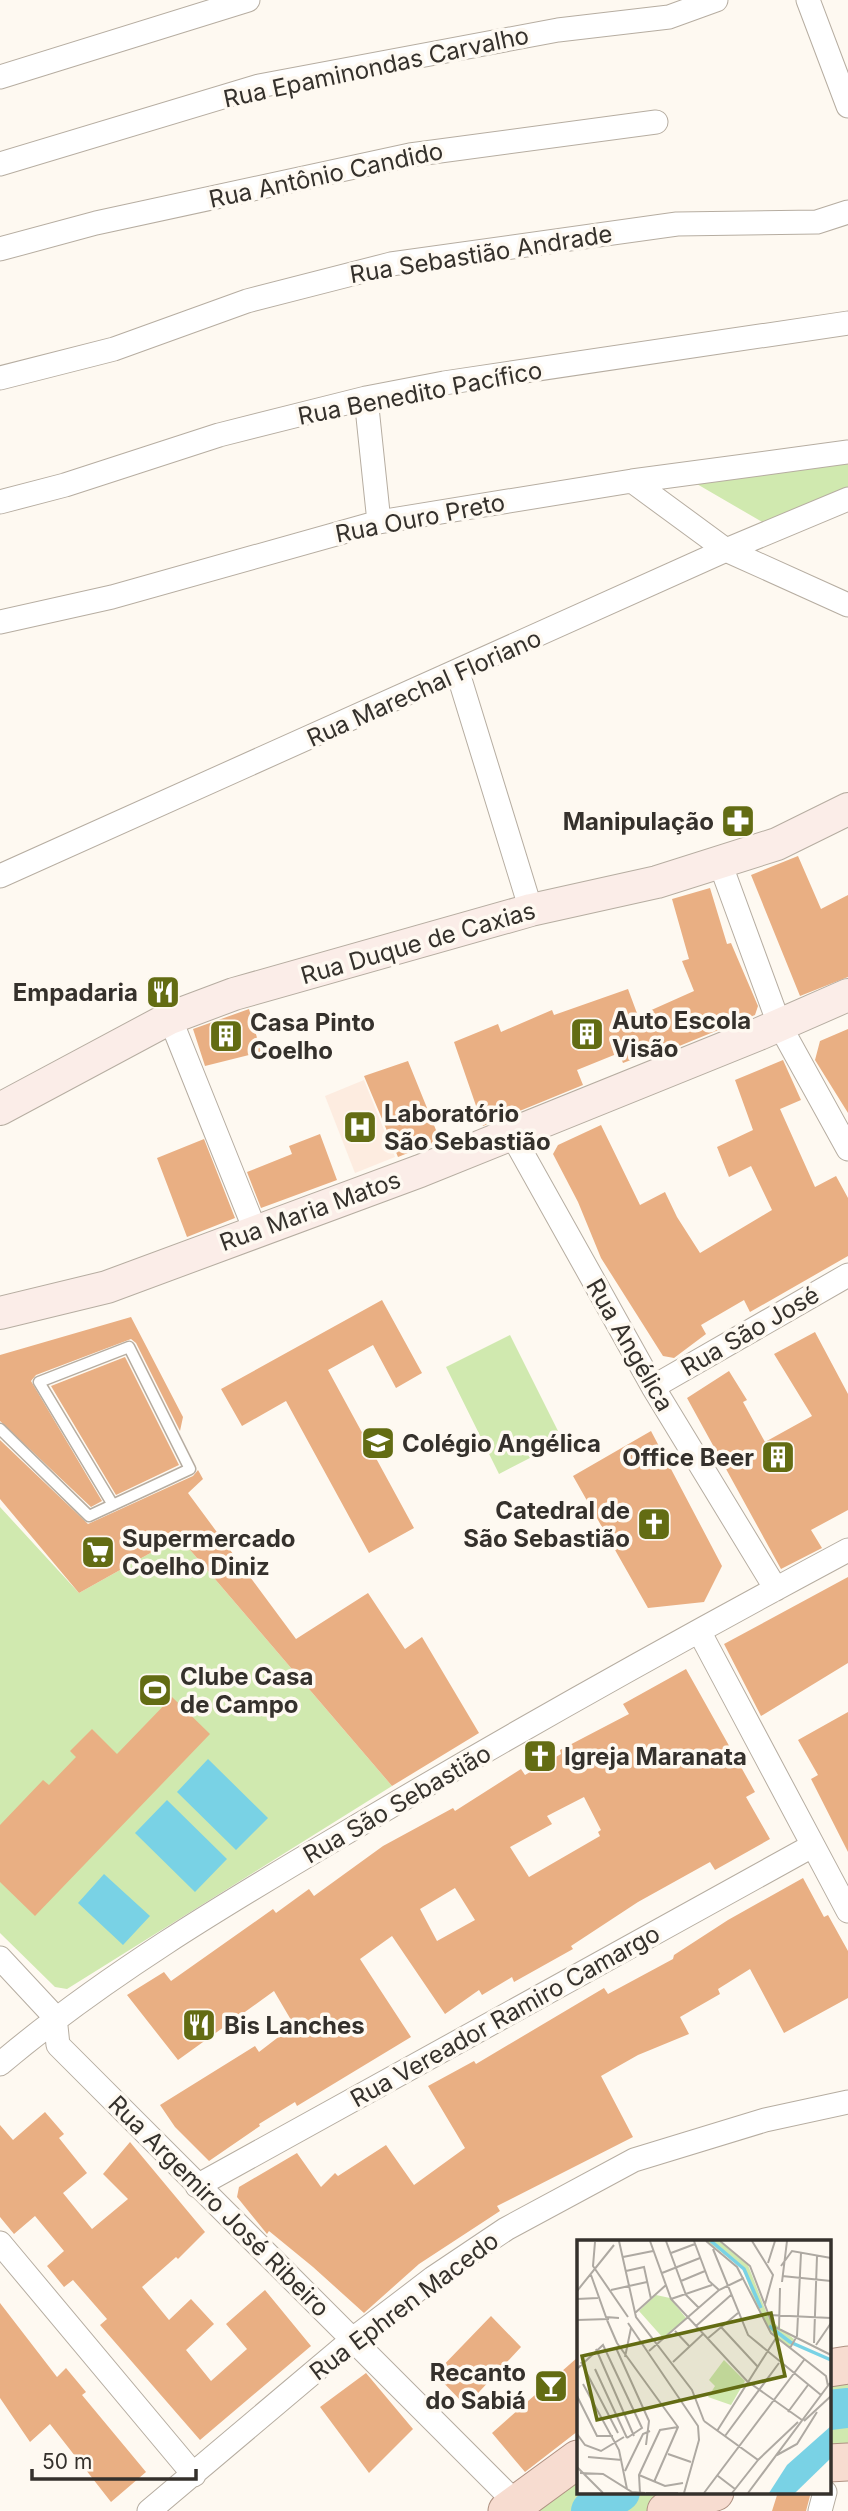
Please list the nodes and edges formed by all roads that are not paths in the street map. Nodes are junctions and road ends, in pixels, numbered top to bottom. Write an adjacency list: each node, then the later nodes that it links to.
1 (248, 0): 4 (street)
2 (716, 0): 7 (street, Rua Epaminondas Carvalho)
3 (808, 0): 5 (street)
4 (0, 76)
5 (848, 106)
6 (656, 122): 9 (street, Rua Antônio Candido)
7 (0, 164)
8 (848, 212): 11 (street, Rua Sebastião Andrade)
9 (0, 249)
10 (848, 323): 12 (street, Rua Benedito Pacífico)
11 (0, 378)
12 (366, 398): 16 (street, Rua Benedito Pacífico); 17 (street)
13 (848, 452): 14 (street, Rua Ouro Preto)
14 (632, 481): 17 (street, Rua Ouro Preto); 18 (street)
15 (848, 499): 18 (street, Rua Marechal Floriano)
16 (0, 502)
17 (379, 522): 20 (street, Rua Ouro Preto)
18 (726, 550): 19 (street); 21 (street, Rua Marechal Floriano)
19 (848, 605)
20 (0, 622)
21 (458, 673): 24 (street, Rua Marechal Floriano); 25 (street)
22 (848, 809): 23 (main road, Rua Duque de Caxias)
23 (720, 863): 25 (main road, Rua Duque de Caxias); 28 (street)
24 (0, 876)
25 (531, 910): 27 (main road, Rua Duque de Caxias)
26 (848, 995): 28 (main road, Rua Maria Matos)
27 (170, 1018): 29 (main road, Rua Duque de Caxias); 32 (street)
28 (779, 1024): 30 (main road, Rua Maria Matos); 31 (street)
29 (0, 1109)
30 (511, 1133): 32 (main road, Rua Maria Matos); 35 (street, Rua Angélica)
31 (848, 1149)
32 (255, 1230): 34 (main road, Rua Maria Matos)
33 (848, 1275): 35 (street, Rua São José)
34 (0, 1313)
35 (653, 1387): 39 (street, Rua Angélica)
36 (0, 1429): 37 (lane)
37 (113, 1505): 37 (lane)
38 (848, 1550): 39 (street, Rua São Sebastião)
39 (776, 1589): 40 (street, Rua São Sebastião)
40 (700, 1633): 41 (street); 44 (street, Rua São Sebastião)
41 (812, 1846): 42 (street); 47 (street, Rua Vereador Ramiro Camargo)
42 (848, 1911)
43 (0, 1958): 44 (street, Rua Argemiro José Ribeiro)
44 (55, 2018): 45 (street, Rua São Sebastião); 47 (street, Rua Argemiro José Ribeiro)
45 (0, 2064)
46 (848, 2102): 49 (street, Rua Ephren Macedo)
47 (197, 2186): 49 (street, Rua Argemiro José Ribeiro)
48 (0, 2243): 53 (street)
49 (353, 2339): 53 (street, Rua Ephren Macedo); 56 (street, Rua Argemiro José Ribeiro)
50 (848, 2365): 51 (main road)
51 (830, 2368)
52 (577, 2460): 56 (main road)
53 (194, 2475): 57 (street, Rua Ephren Macedo)
54 (709, 2494): 58 (main road)
55 (826, 2494): 59 (street)
56 (512, 2507)
57 (149, 2511)
58 (666, 2511)
59 (820, 2511)

